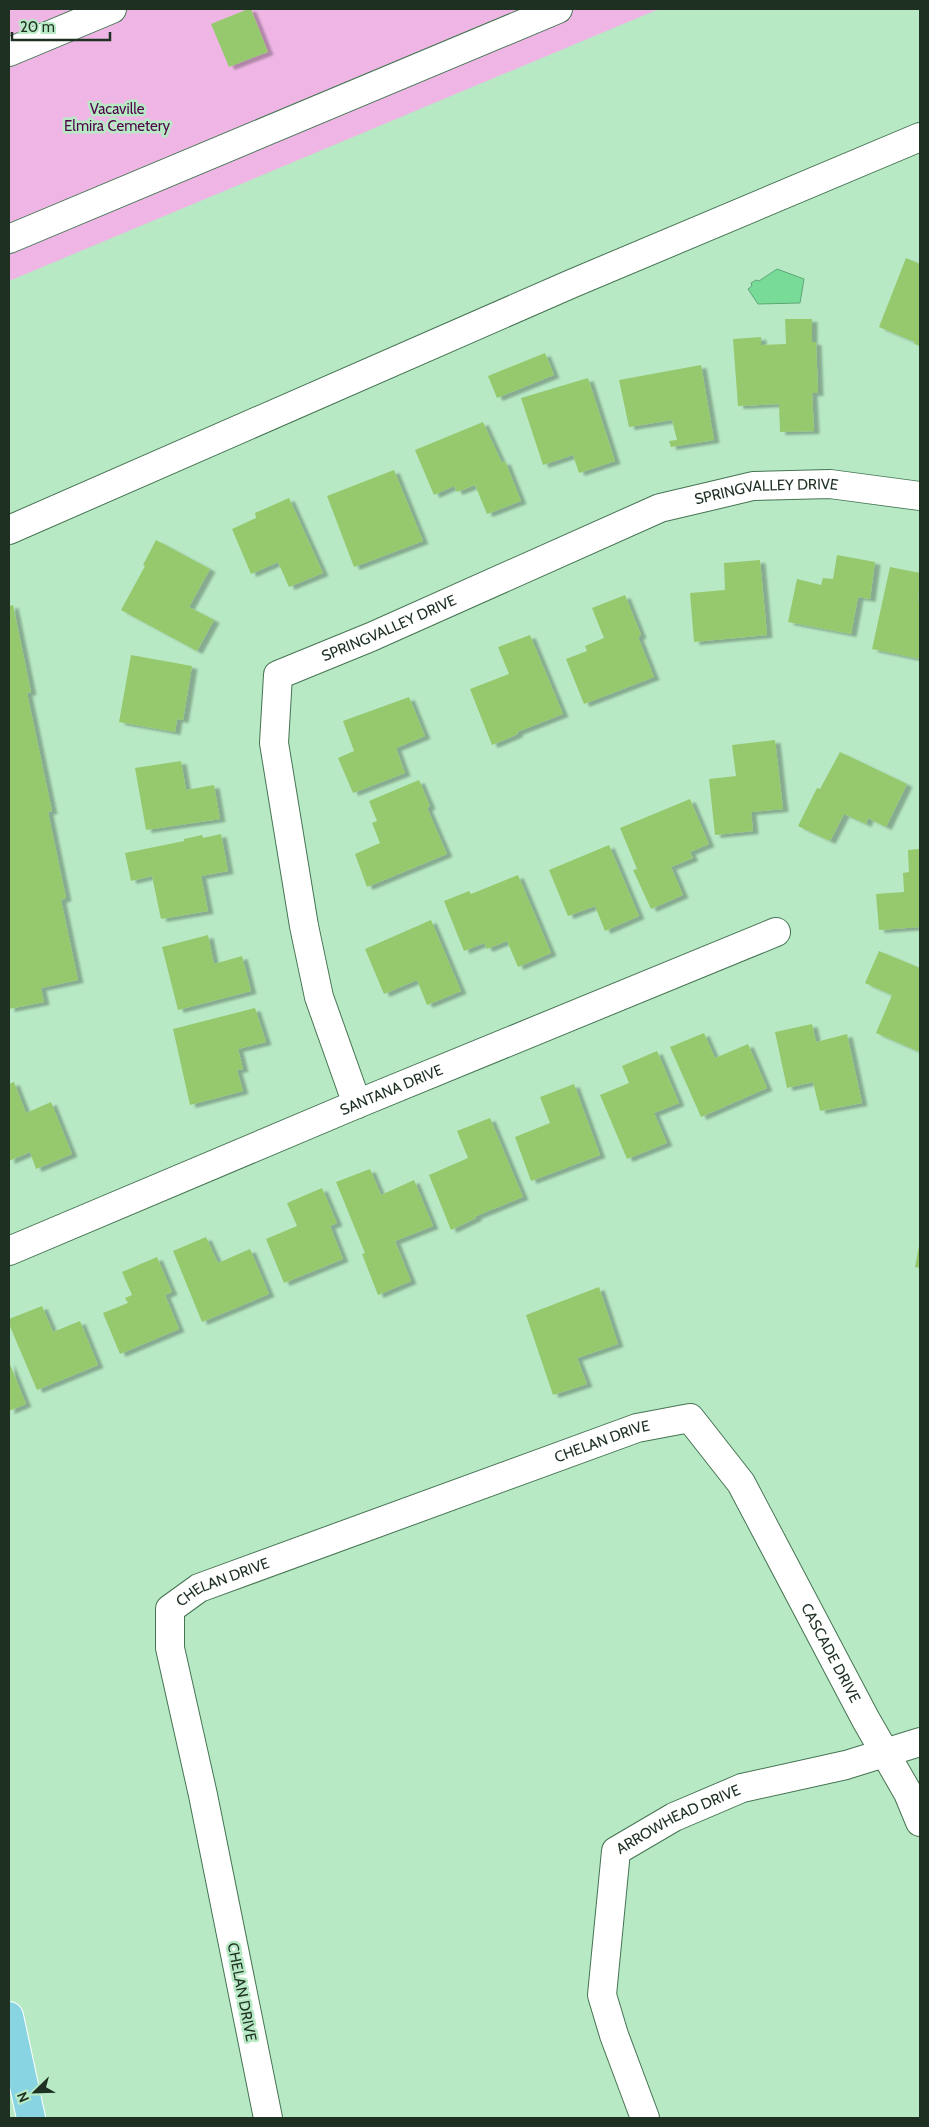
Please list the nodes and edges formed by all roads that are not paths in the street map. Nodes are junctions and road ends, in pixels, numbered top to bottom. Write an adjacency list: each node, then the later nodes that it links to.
1 (112, 9): 3 (street)
2 (558, 9): 5 (street)
3 (9, 52)
4 (920, 137): 7 (street)
5 (9, 239)
6 (920, 496): 9 (street, SPRINGVALLEY DRIVE)
7 (9, 530)
8 (776, 932): 9 (street, SANTANA DRIVE)
9 (357, 1104): 10 (street, SANTANA DRIVE)
10 (9, 1251)
11 (741, 1483): 13 (street, CASCADE DRIVE); 17 (street, CHELAN DRIVE)
12 (920, 1742): 13 (street, ARROWHEAD DRIVE)
13 (885, 1754): 14 (street, CASCADE DRIVE); 18 (street, ARROWHEAD DRIVE)
14 (920, 1822)
15 (9, 2016): 16 (main road)
16 (31, 2118)
17 (268, 2118)
18 (645, 2118)

